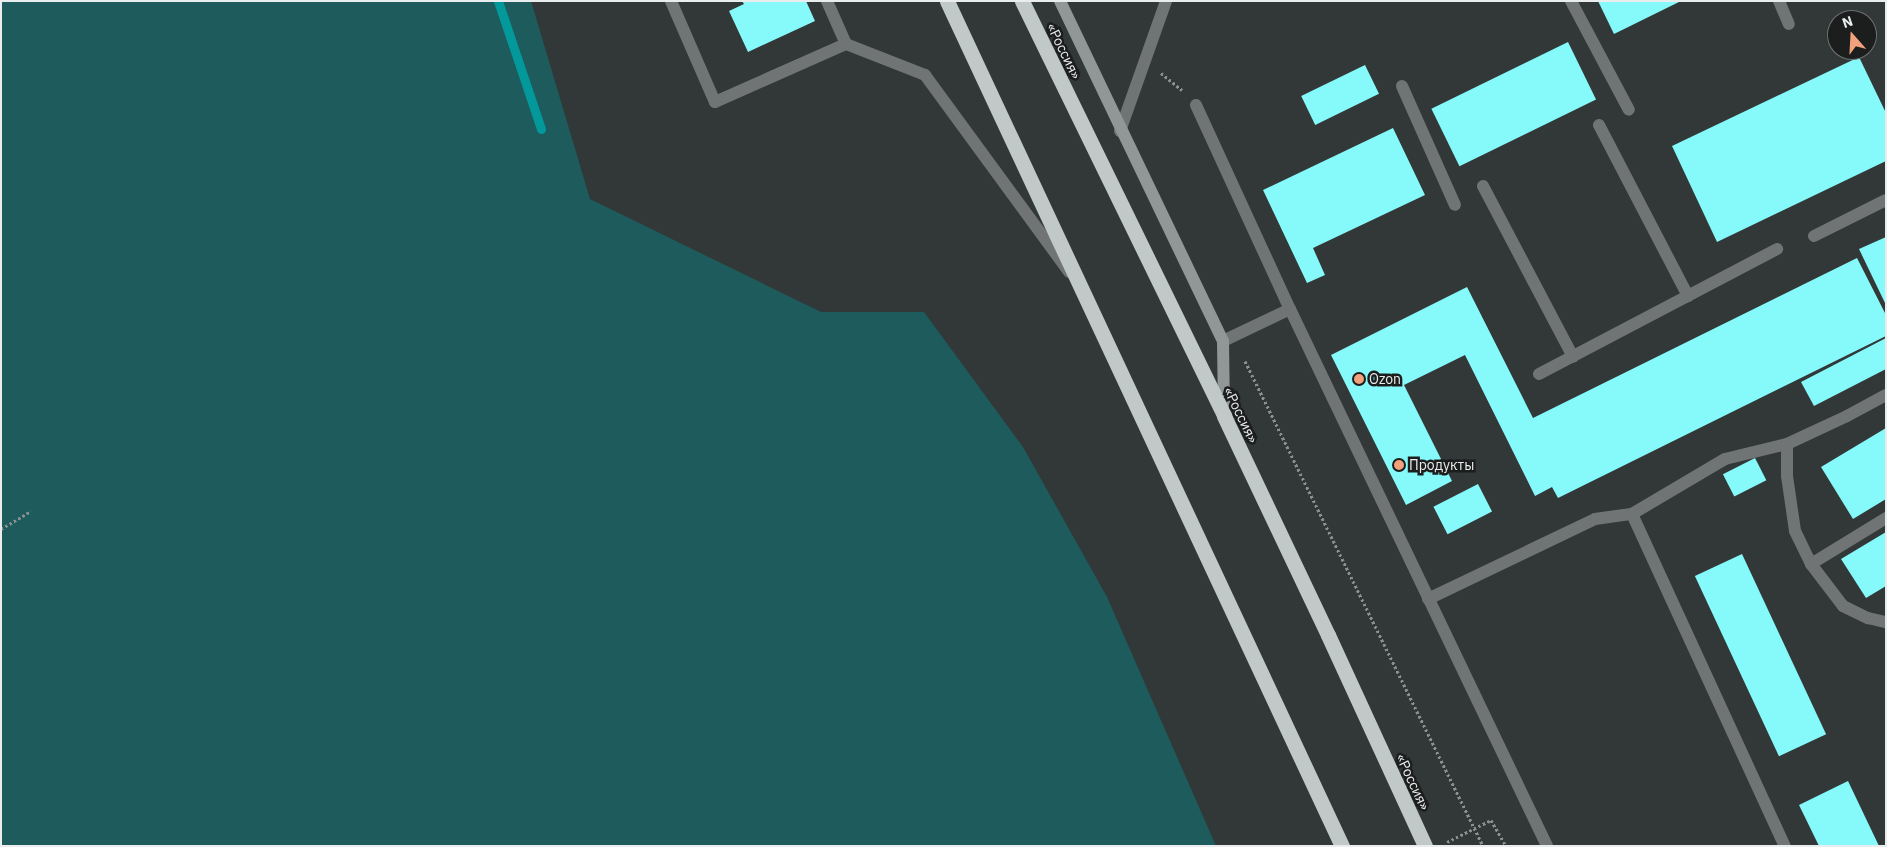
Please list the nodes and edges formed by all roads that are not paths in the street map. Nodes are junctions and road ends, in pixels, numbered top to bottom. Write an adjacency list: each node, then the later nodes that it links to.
1 (670, 1): 10 (street)
2 (827, 1): 10 (street)
3 (947, 1): 21 (highway)
4 (1022, 1): 28 (highway, «Россия»)
5 (1060, 1): 15 (street)
6 (1166, 1): 15 (street)
7 (1571, 1): 13 (street)
8 (1779, 1): 9 (street)
9 (1789, 24)
10 (846, 44): 21 (street)
11 (1402, 86): 18 (street)
12 (1196, 105): 23 (street)
13 (1629, 110)
14 (1599, 125): 22 (street)
15 (1120, 130): 24 (street)
16 (1483, 186): 25 (street)
17 (1886, 200): 19 (street)
18 (1455, 206)
19 (1814, 236)
20 (1777, 249): 22 (street)
21 (1079, 285): 35 (highway)
22 (1688, 296): 25 (street)
23 (1290, 309): 24 (street); 33 (street)
24 (1228, 339): 28 (street)
25 (1572, 357): 26 (street)
26 (1539, 374)
27 (1886, 395): 29 (street)
28 (1224, 416): 36 (highway, «Россия»)
29 (1787, 444): 30 (street); 32 (street)
30 (1632, 514): 33 (street); 38 (street)
31 (1886, 518): 32 (street)
32 (1812, 564): 34 (street)
33 (1428, 599): 37 (street)
34 (1886, 622)
35 (1342, 846)
36 (1425, 846)
37 (1547, 846)
38 (1785, 846)

